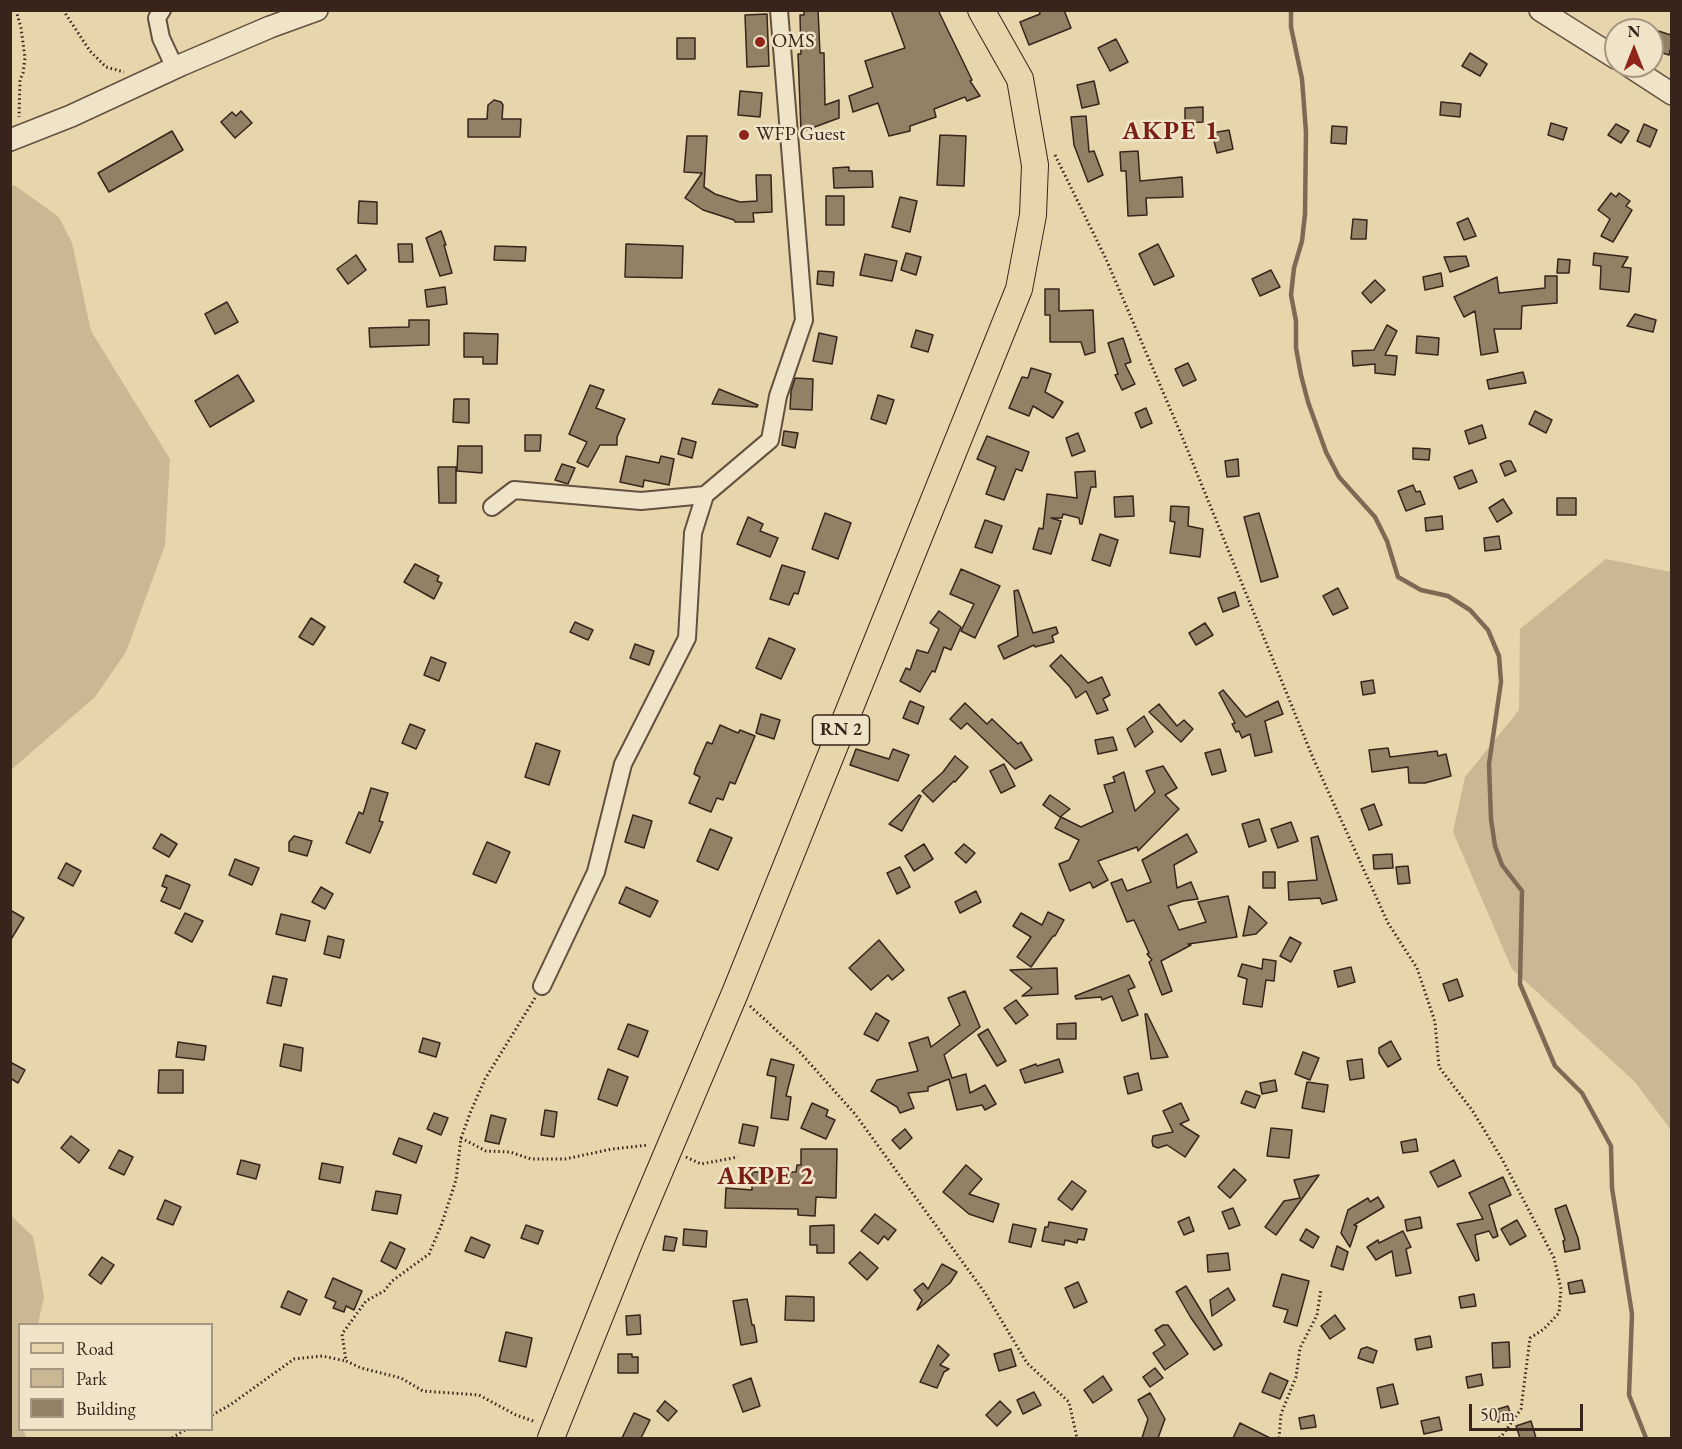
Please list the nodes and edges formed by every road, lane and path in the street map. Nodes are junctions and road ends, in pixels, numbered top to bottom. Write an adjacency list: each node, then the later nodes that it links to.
1 (15, 10): 13 (path)
2 (63, 10): 10 (path)
3 (162, 10): 9 (street)
4 (317, 10): 9 (street)
5 (778, 10): 15 (street)
6 (981, 10): 18 (main road, RN 2)
7 (1540, 10): 8 (street)
8 (1604, 50)
9 (175, 68): 13 (street)
10 (129, 73)
11 (1647, 78): 12 (street)
12 (1671, 94)
13 (15, 139)
14 (1052, 150): 28 (path)
15 (705, 495): 16 (street); 17 (street)
16 (492, 507)
17 (542, 986): 19 (path)
18 (735, 993): 20 (main road, RN 2); 26 (path)
19 (461, 1138): 20 (path); 23 (path)
20 (669, 1149): 21 (path); 25 (main road, RN 2)
21 (738, 1157)
22 (1321, 1289): 27 (path)
23 (346, 1361): 24 (path); 25 (path)
24 (213, 1414)
25 (553, 1433)
26 (1077, 1438)
27 (1280, 1438)
28 (1498, 1438)

